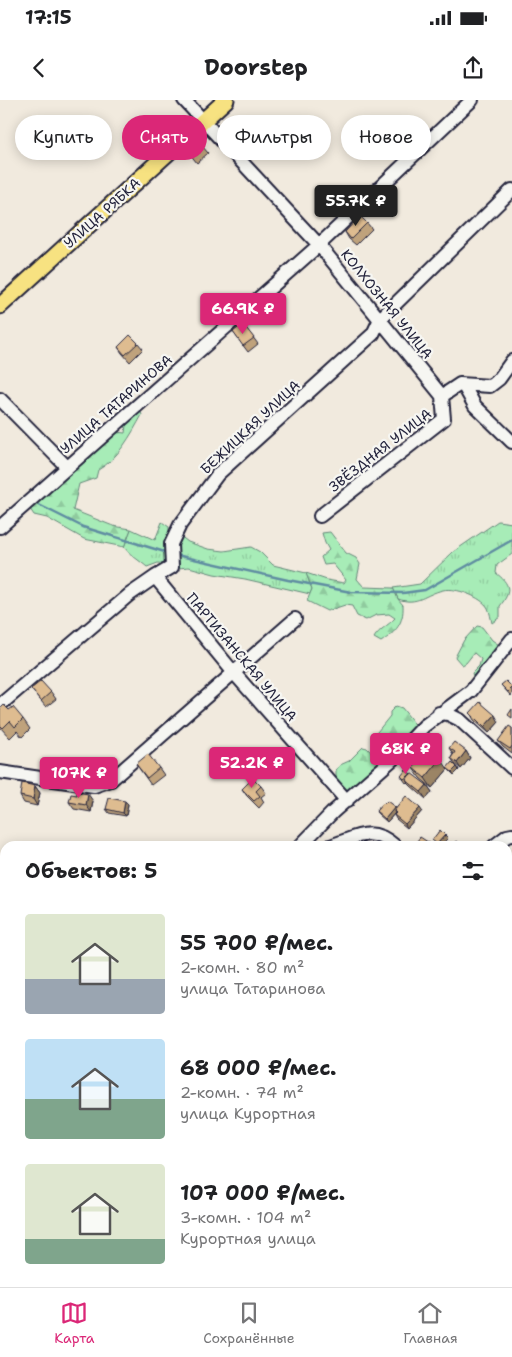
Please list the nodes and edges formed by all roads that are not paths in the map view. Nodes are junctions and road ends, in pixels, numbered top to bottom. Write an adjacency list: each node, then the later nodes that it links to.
1 (184, 100): 4 (street, КОЛХОЗНАЯ УЛИЦА)
2 (226, 100): 5 (main road, УЛИЦА РЯБКА)
3 (472, 100): 9 (street, УЛИЦА ТАТАРИНОВА)
4 (198, 115)
5 (207, 117)
6 (207, 125): 9 (street, КОЛХОЗНАЯ УЛИЦА)
7 (160, 160): 10 (main road, УЛИЦА РЯБКА)
8 (512, 190): 11 (street, БЕЖИЦКАЯ УЛИЦА)
9 (319, 245): 11 (street, КОЛХОЗНАЯ УЛИЦА); 17 (street, УЛИЦА ТАТАРИНОВА)
10 (0, 306)
11 (380, 319): 14 (street, КОЛХОЗНАЯ УЛИЦА); 20 (street, БЕЖИЦКАЯ УЛИЦА)
12 (512, 361): 13 (street)
13 (460, 384): 14 (street, ЗВЁЗДНАЯ УЛИЦА); 16 (street)
14 (442, 396): 18 (street, ЗВЁЗДНАЯ УЛИЦА)
15 (0, 399): 17 (street)
16 (512, 442)
17 (67, 467): 19 (street, УЛИЦА ТАТАРИНОВА)
18 (320, 516)
19 (0, 527)
20 (155, 576): 23 (street, ПАРТИЗАНСКАЯ УЛИЦА); 24 (street, БЕЖИЦКАЯ УЛИЦА)
21 (295, 619): 23 (street)
22 (512, 639): 25 (street)
23 (234, 673): 27 (street); 28 (street, ПАРТИЗАНСКАЯ УЛИЦА)
24 (0, 706)
25 (439, 713): 26 (street); 28 (street)
26 (510, 765)
27 (0, 772)
28 (347, 801): 30 (street)
29 (512, 835): 33 (street)
30 (305, 841)
31 (345, 841): 32 (street)
32 (388, 841)
33 (500, 841)

